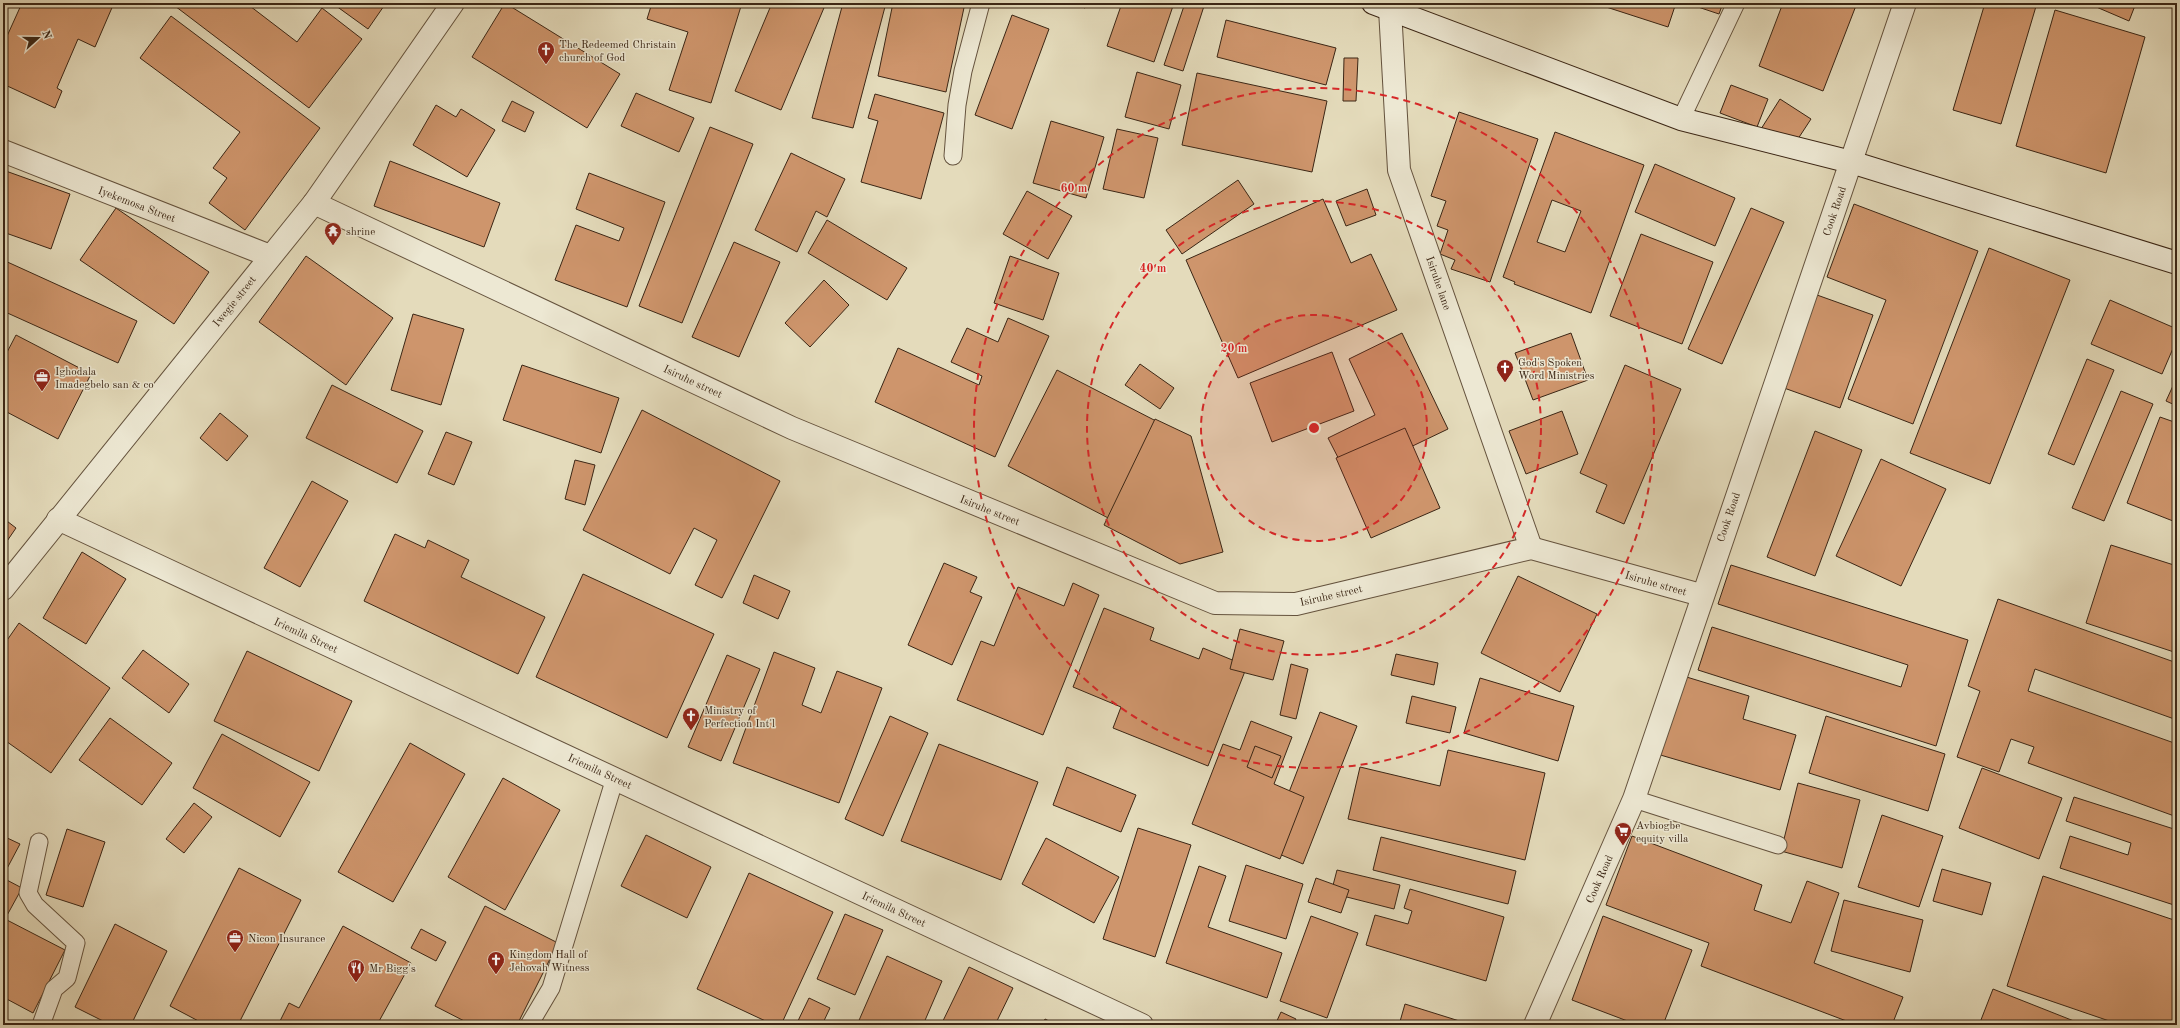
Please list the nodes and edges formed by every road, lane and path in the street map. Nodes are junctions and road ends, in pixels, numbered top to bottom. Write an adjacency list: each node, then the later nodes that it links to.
1 (453, 3): 10 (street, Iwegie street)
2 (982, 3): 8 (lane)
3 (1736, 3): 6 (lane)
4 (1905, 3): 9 (street, Cook Road)
5 (1382, 6): 6 (street); 14 (street, Isiruhe lane)
6 (1681, 118): 9 (street)
7 (3, 151): 11 (street, Iyekemosa Street)
8 (953, 156)
9 (1851, 162): 12 (street); 16 (street, Cook Road)
10 (314, 203): 11 (street, Iwegie street); 14 (street, Isiruhe street)
11 (270, 256): 13 (street, Iwegie street)
12 (2177, 263)
13 (58, 519): 15 (street, Iwegie street); 17 (street, Iriemila Street)
14 (1531, 548): 16 (street, Isiruhe street)
15 (3, 589)
16 (1702, 595): 18 (street, Cook Road)
17 (615, 778): 22 (lane); 23 (street, Iriemila Street)
18 (1634, 799): 20 (lane); 24 (street, Cook Road)
19 (39, 842): 21 (lane)
20 (1778, 845)
21 (41, 1025)
22 (529, 1025)
23 (1142, 1025)
24 (1535, 1025)

